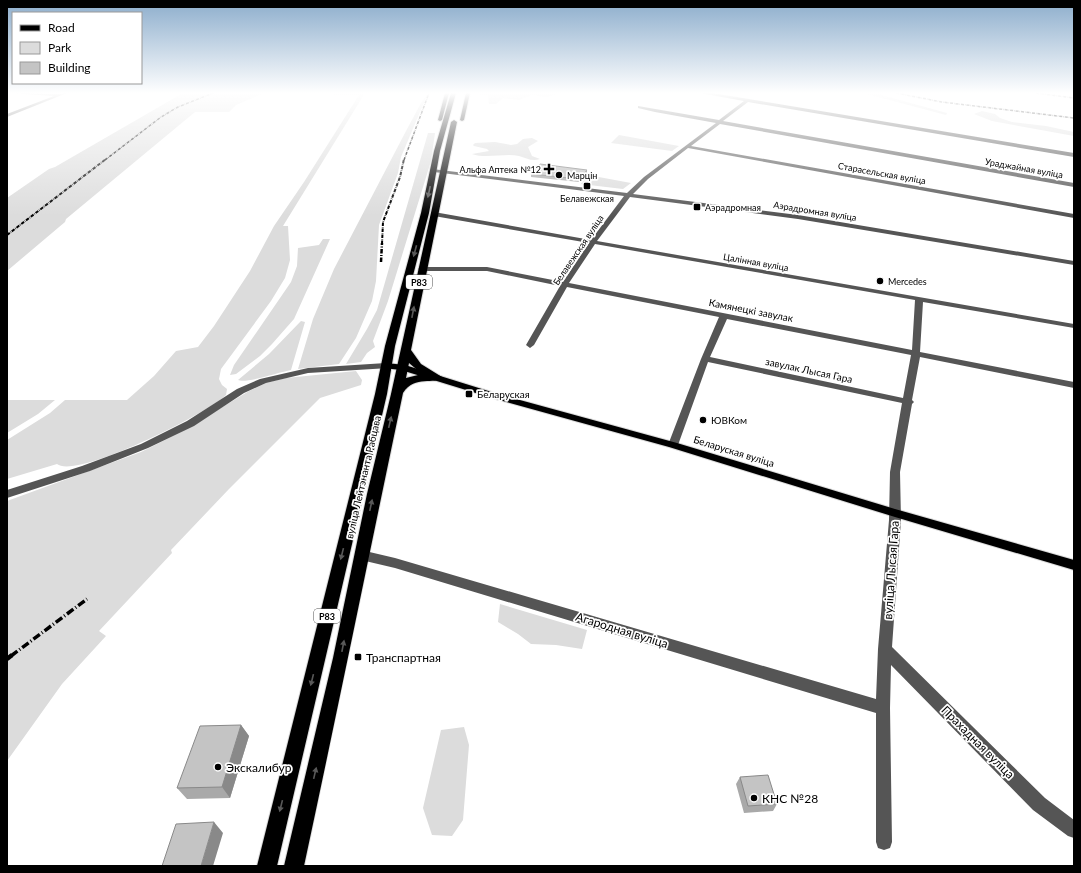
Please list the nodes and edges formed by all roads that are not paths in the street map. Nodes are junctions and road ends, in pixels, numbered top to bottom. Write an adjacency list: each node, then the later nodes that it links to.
1 (441, 134): 7 (highway)
2 (442, 134): 7 (highway, вуліца Лейтэнанта Рабцава / Р83)
3 (450, 134): 11 (highway, вуліца Лейтэнанта Рабцава / Р83)
4 (704, 134): 8 (street, Белавежская вуліца)
5 (790, 134): 12 (street, Ураджайная вуліца)
6 (945, 134): 9 (street)
7 (441, 138): 10 (highway, вуліца Лейтэнанта Рабцава / Р83)
8 (688, 147): 13 (street, Белавежская вуліца); 15 (street, Старасельская вуліца)
9 (1074, 155)
10 (434, 170): 11 (street, Аэрадромная вуліца); 27 (highway, вуліца Лейтэнанта Рабцава / Р83, one-way to 27)
11 (442, 171): 13 (street, Аэрадромная вуліца); 14 (highway, вуліца Лейтэнанта Рабцава / Р83)
12 (1074, 185)
13 (628, 195): 16 (street, Белавежская вуліца); 17 (street, Аэрадромная вуліца)
14 (434, 214): 16 (street, Цалінная вуліца); 18 (highway, вуліца Лейтэнанта Рабцава / Р83)
15 (1074, 216)
16 (593, 242): 19 (street, Белавежская вуліца); 20 (street, Цалінная вуліца)
17 (1074, 263)
18 (422, 269): 19 (street, Камянецкі завулак); 24 (highway, вуліца Лейтэнанта Рабцава / Р83, one-way to 18)
19 (565, 284): 21 (street, Камянецкі завулак); 23 (street, Белавежская вуліца)
20 (918, 300): 22 (street, Цалінная вуліца); 25 (street, вуліца Лысая Гара)
21 (724, 316): 25 (street, Камянецкі завулак); 26 (street)
22 (1074, 326)
23 (530, 345)
24 (406, 350): 28 (highway, вуліца Лейтэнанта Рабцава / Р83); 29 (highway)
25 (916, 353): 30 (street, Камянецкі завулак); 32 (street, вуліца Лысая Гара)
26 (705, 359): 32 (street, завулак Лысая Гара); 33 (street)
27 (386, 366): 28 (main road, Беларуская вуліца); 34 (street); 42 (highway, вуліца Лейтэнанта Рабцава / Р83, one-way to 42)
28 (402, 367): 29 (main road, Беларуская вуліца); 31 (highway, вуліца Лейтэнанта Рабцава / Р83)
29 (437, 377): 31 (highway); 33 (main road, Беларуская вуліца)
30 (1074, 385)
31 (397, 394): 36 (highway, вуліца Лейтэнанта Рабцава / Р83, one-way to 31)
32 (908, 402): 35 (street, вуліца Лысая Гара)
33 (673, 445): 35 (main road, Беларуская вуліца)
34 (7, 494)
35 (895, 512): 37 (main road, Беларуская вуліца); 38 (street, вуліца Лысая Гара)
36 (361, 555): 39 (street, Агародная вуліца); 43 (highway, вуліца Лейтэнанта Рабцава / Р83, one-way to 36)
37 (1074, 565)
38 (885, 649): 39 (street, вуліца Лысая Гара); 40 (street, Прахадная вуліца)
39 (883, 708): 41 (street, вуліца Лысая Гара)
40 (1074, 830)
41 (884, 842)
42 (267, 866)
43 (294, 866)

